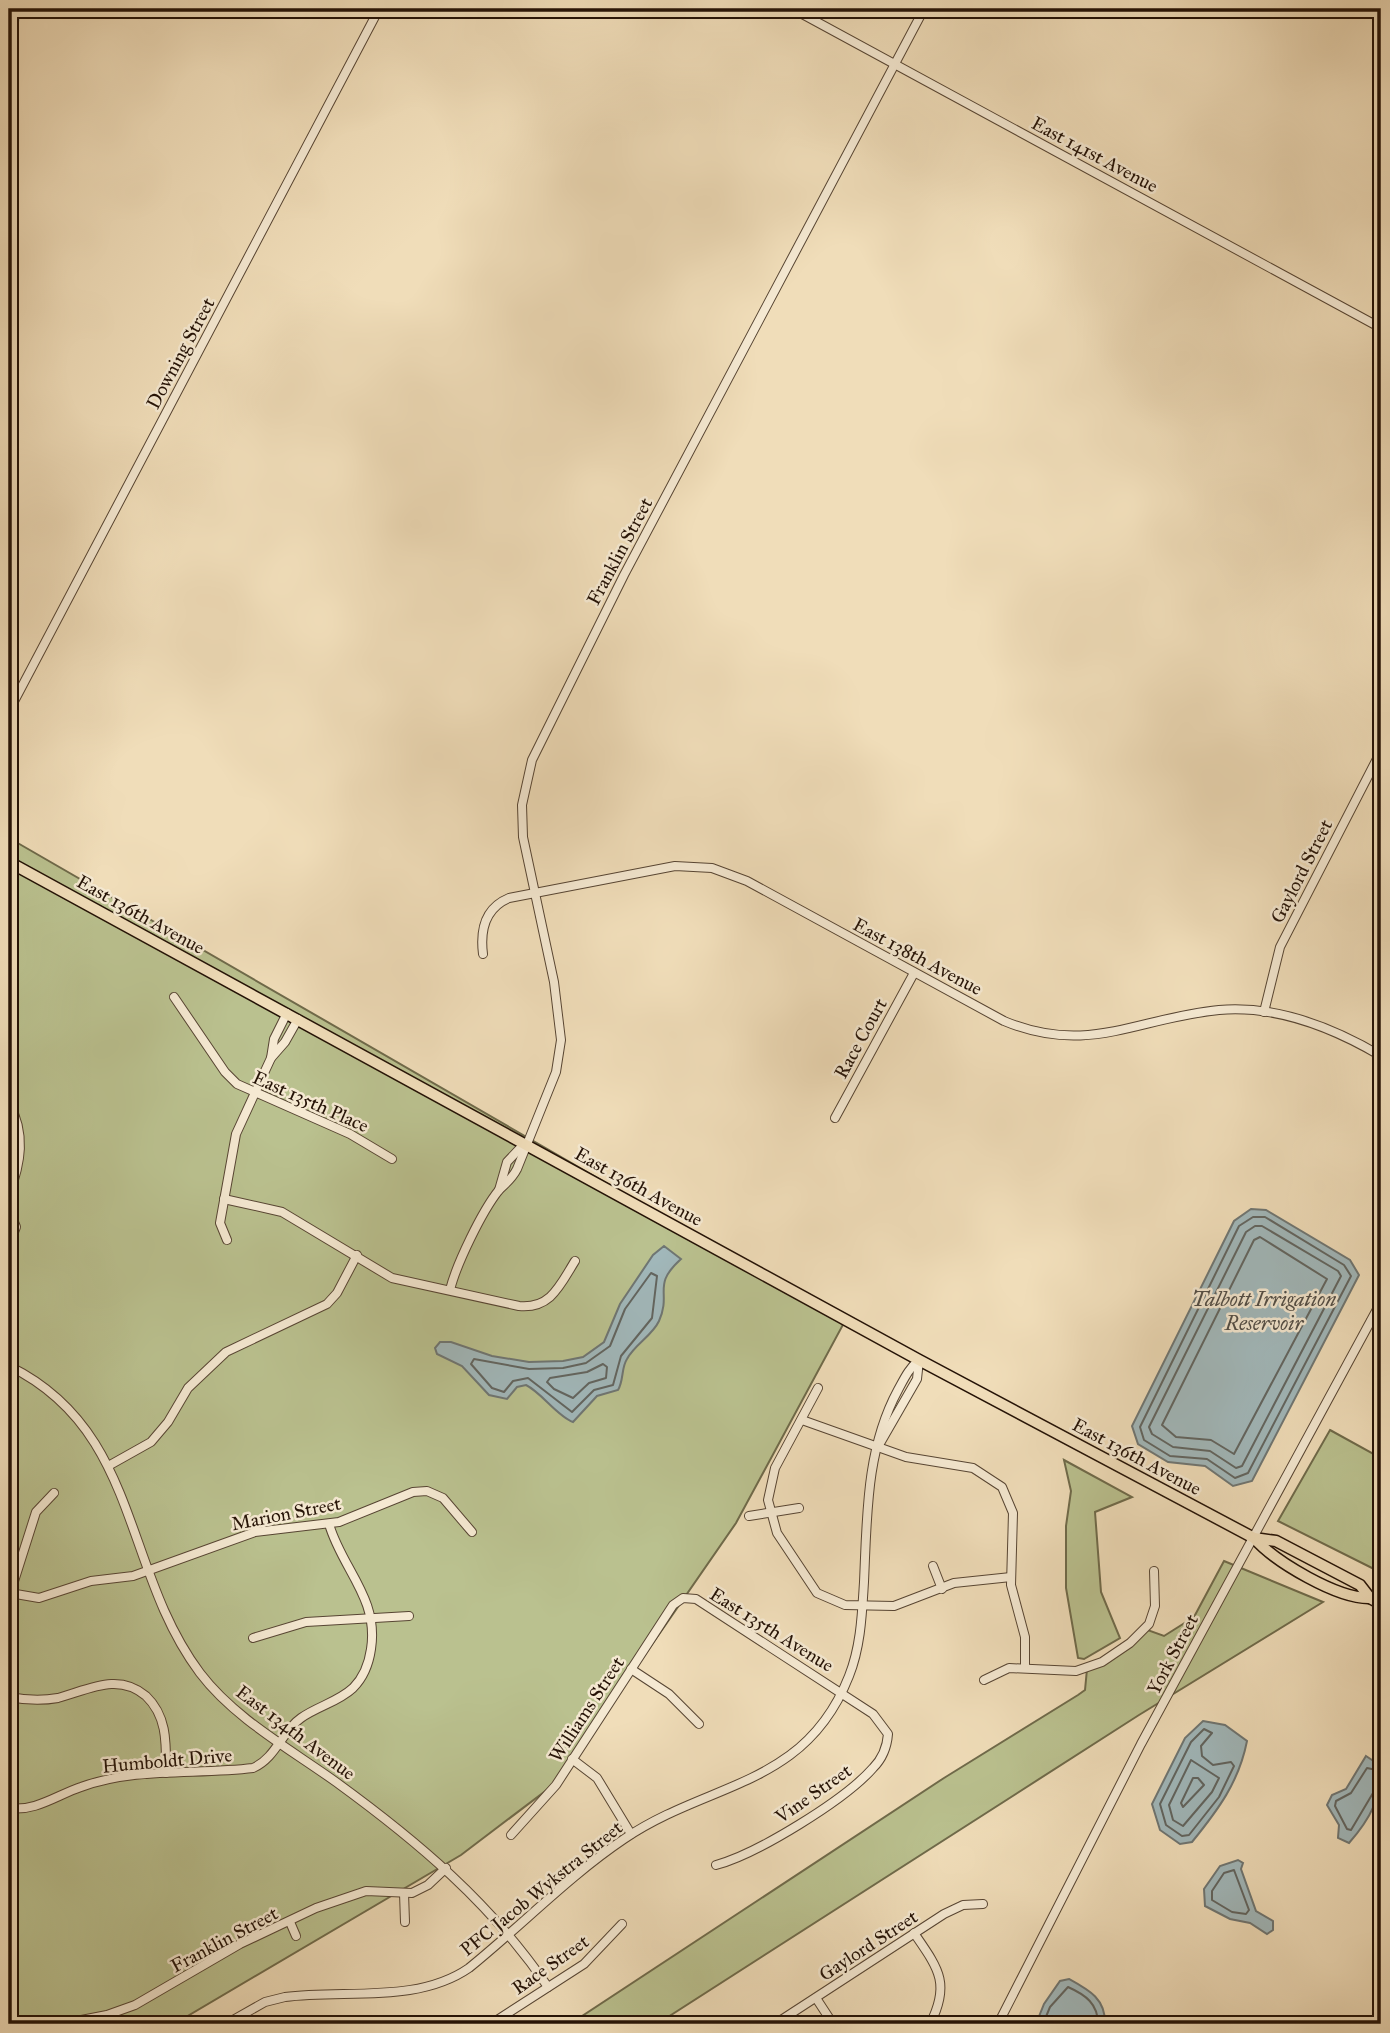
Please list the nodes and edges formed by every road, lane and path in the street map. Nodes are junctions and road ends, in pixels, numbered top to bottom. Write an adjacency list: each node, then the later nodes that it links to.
1 (379, 9): 6 (street, Downing Street)
2 (793, 9): 4 (street, East 141st Avenue)
3 (924, 9): 4 (street, Franklin Street)
4 (895, 64): 5 (street, East 141st Avenue); 9 (street, Franklin Street)
5 (1381, 328)
6 (9, 711)
7 (1381, 751): 13 (street, Gaylord Street)
8 (9, 862): 14 (main road, East 136th Avenue)
9 (534, 892): 10 (street, East 138th Avenue); 11 (street, East 138th Avenue); 19 (street, Franklin Street)
10 (483, 954)
11 (914, 973): 13 (street, East 138th Avenue); 18 (street, Race Court)
12 (174, 997): 16 (street, East 135th Place)
13 (1264, 1012): 15 (street, East 138th Avenue)
14 (292, 1016): 16 (street); 19 (main road, East 136th Avenue)
15 (1381, 1056)
16 (253, 1093): 20 (street, East 135th Place); 22 (street)
17 (9, 1103): 21 (street)
18 (835, 1118)
19 (525, 1144): 28 (street, Franklin Street); 32 (main road, East 136th Avenue)
20 (393, 1159)
21 (9, 1194)
22 (224, 1199): 24 (street); 26 (street)
23 (9, 1210): 25 (street)
24 (227, 1240)
25 (9, 1245)
26 (357, 1255): 28 (street); 37 (street)
27 (575, 1261): 28 (street)
28 (450, 1290)
29 (1381, 1302): 30 (street, York Street)
30 (1371, 1321): 31 (street); 44 (street, York Street)
31 (1381, 1326)
32 (919, 1360): 36 (street, PFC Jacob Wykstra Street); 44 (main road, East 136th Avenue)
33 (9, 1366): 37 (street, East 134th Avenue)
34 (818, 1388): 35 (street)
35 (802, 1420): 36 (street); 40 (street)
36 (878, 1448): 48 (street); 53 (street, PFC Jacob Wykstra Street)
37 (110, 1465): 46 (street, East 134th Avenue)
38 (54, 1493): 50 (street)
39 (799, 1508): 40 (street)
40 (769, 1513): 41 (street); 53 (street)
41 (749, 1516)
42 (329, 1524): 43 (street, Marion Street); 46 (street, Marion Street); 55 (street)
43 (472, 1532)
44 (1254, 1538): 52 (main road, East 136th Avenue); 87 (street, York Street)
45 (933, 1566): 49 (street)
46 (147, 1571): 50 (street, Marion Street); 63 (street, East 134th Avenue)
47 (1154, 1571): 57 (street)
48 (1011, 1577): 49 (street); 57 (street)
49 (942, 1589): 53 (street)
50 (9, 1595)
51 (682, 1598): 58 (street, Williams Street); 60 (street, East 135th Avenue)
52 (1381, 1604)
53 (863, 1606): 60 (street, PFC Jacob Wykstra Street)
54 (409, 1616): 55 (street)
55 (372, 1618): 56 (street); 63 (street, Humboldt Drive)
56 (253, 1638)
57 (1025, 1666): 59 (street)
58 (631, 1669): 62 (street); 64 (street, Williams Street)
59 (984, 1680)
60 (842, 1693): 67 (street, PFC Jacob Wykstra Street); 69 (street, Vine Street)
61 (9, 1697): 65 (street)
62 (699, 1724)
63 (280, 1742): 65 (street, Humboldt Drive); 70 (street, East 134th Avenue)
64 (572, 1759): 67 (street); 68 (street, Williams Street)
65 (166, 1773): 66 (street, Humboldt Drive)
66 (9, 1808)
67 (631, 1834): 77 (street, PFC Jacob Wykstra Street)
68 (512, 1835)
69 (716, 1865)
70 (446, 1868): 71 (street, Franklin Street); 77 (street, East 134th Avenue)
71 (404, 1893): 73 (street, Franklin Street); 74 (street)
72 (983, 1904): 76 (street, Gaylord Street)
73 (290, 1922): 78 (street); 81 (street, Franklin Street)
74 (405, 1922)
75 (622, 1924): 79 (street, Race Street)
76 (915, 1933): 80 (street, Gaylord Street); 86 (street)
77 (509, 1934): 79 (street, East 134th Avenue); 82 (street, PFC Jacob Wykstra Street)
78 (296, 1936)
79 (548, 1987): 83 (street, Race Street)
80 (816, 1998): 84 (street, Gaylord Street); 85 (street)
81 (61, 2024)
82 (226, 2024)
83 (491, 2024)
84 (775, 2024)
85 (833, 2024)
86 (930, 2024)
87 (998, 2024)

